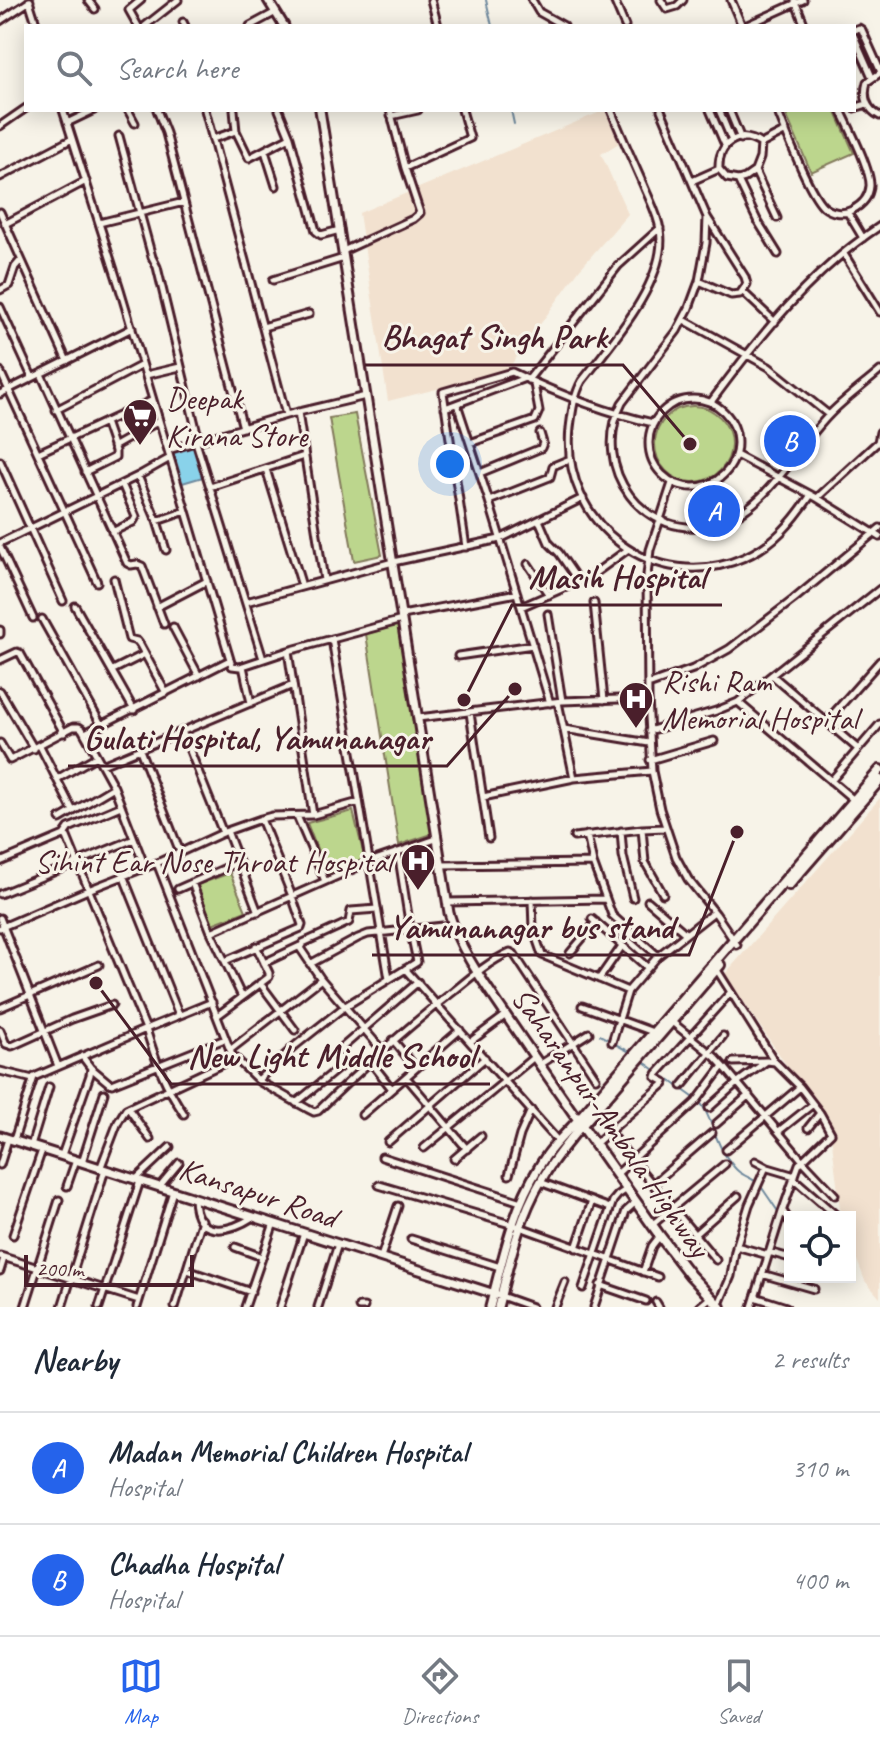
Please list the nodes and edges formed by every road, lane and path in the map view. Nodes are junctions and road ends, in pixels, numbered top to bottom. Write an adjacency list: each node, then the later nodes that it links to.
1 (88, 0): 14 (street)
2 (141, 0): 18 (street)
3 (178, 0): 19 (street)
4 (431, 0): 22 (street)
5 (532, 0): 23 (street)
6 (614, 0): 24 (street)
7 (661, 0): 8 (street)
8 (683, 0)
9 (731, 0): 25 (street)
10 (803, 0): 13 (street)
11 (29, 1): 16 (street); 17 (street)
12 (271, 1): 15 (main road)
13 (795, 2): 26 (street); 27 (street)
14 (95, 9)
15 (276, 12): 20 (street); 21 (main road)
16 (0, 21)
17 (36, 24)
18 (137, 24)
19 (148, 24)
20 (254, 24)
21 (283, 24)
22 (437, 24)
23 (560, 24)
24 (624, 24)
25 (743, 24)
26 (748, 24)
27 (804, 24)
28 (856, 31): 30 (street)
29 (856, 38): 31 (street)
30 (880, 72): 31 (street)
31 (872, 77): 32 (street)
32 (867, 104): 33 (street); 52 (street)
33 (856, 107)
34 (24, 109): 55 (street)
35 (64, 112): 53 (street)
36 (90, 112): 53 (street)
37 (129, 112): 54 (street)
38 (158, 112): 75 (street)
39 (206, 112): 61 (street)
40 (234, 112): 56 (street)
41 (280, 112): 59 (street)
42 (320, 112): 85 (main road, Saharanpur-Ambala Highway)
43 (463, 112): 67 (street)
44 (612, 112): 84 (street)
45 (662, 112): 73 (street)
46 (711, 112): 65 (street)
47 (720, 112): 63 (street)
48 (730, 112): 62 (street)
49 (778, 112): 57 (street)
50 (848, 112): 78 (street)
51 (390, 113): 67 (street)
52 (880, 116)
53 (67, 123): 60 (street)
54 (135, 123)
55 (0, 126)
56 (236, 131): 61 (street); 66 (street)
57 (786, 131): 64 (street); 78 (street)
58 (119, 136): 77 (street)
59 (290, 137): 66 (street); 85 (street)
60 (72, 139): 70 (street); 72 (street)
61 (213, 139): 100 (street)
62 (741, 139): 63 (street); 64 (street)
63 (732, 141): 65 (street)
64 (761, 144): 69 (street)
65 (725, 145): 68 (street)
66 (265, 151): 74 (street)
67 (405, 168): 89 (street)
68 (719, 169): 71 (street); 73 (street)
69 (755, 171): 71 (street); 80 (street)
70 (0, 177)
71 (738, 180): 87 (street)
72 (86, 181): 81 (street); 82 (street)
73 (692, 181): 79 (street)
74 (276, 186)
75 (184, 202): 77 (street); 128 (street)
76 (0, 212): 82 (street)
77 (140, 213): 81 (street); 105 (street)
78 (848, 213): 86 (street)
79 (707, 217): 92 (street); 94 (street)
80 (777, 218)
81 (99, 223): 101 (street)
82 (5, 224): 90 (street)
83 (880, 226): 86 (street)
84 (660, 228): 111 (street); 116 (street)
85 (340, 230): 89 (main road, Saharanpur-Ambala Highway)
86 (863, 238): 88 (street)
87 (778, 254)
88 (844, 254): 96 (street); 99 (street)
89 (343, 255): 91 (street); 114 (main road, Saharanpur-Ambala Highway)
90 (21, 260): 93 (street); 103 (street)
91 (273, 280)
92 (699, 281): 94 (street); 98 (street)
93 (0, 290)
94 (742, 291): 99 (street)
95 (0, 307): 110 (street)
96 (880, 312)
97 (309, 314): 100 (street)
98 (684, 320): 102 (street); 123 (street)
99 (775, 322): 102 (street)
100 (263, 327): 122 (street)
101 (132, 328): 103 (street); 104 (street)
102 (747, 354): 117 (street); 124 (street)
103 (67, 361): 108 (street)
104 (142, 365): 109 (street); 120 (street)
105 (180, 367): 109 (street); 132 (street)
106 (0, 371): 112 (street)
107 (880, 371): 124 (street)
108 (41, 374): 110 (street); 120 (street)
109 (146, 375): 115 (street)
110 (32, 377): 112 (street)
111 (529, 381): 116 (street); 118 (street); 119 (street); 133 (street)
112 (8, 390): 113 (street); 137 (street)
113 (0, 394)
114 (366, 396): 121 (street); 170 (main road, Saharanpur-Ambala Highway)
115 (153, 400): 125 (street); 126 (street)
116 (574, 400): 123 (street); 141 (street)
117 (711, 402): 127 (street); 138 (street)
118 (457, 404): 119 (street); 133 (street)
119 (445, 408): 166 (street)
120 (56, 410): 131 (street)
121 (298, 412): 122 (street); 139 (street)
122 (286, 415): 128 (street)
123 (617, 415): 127 (street); 157 (street)
124 (829, 415): 147 (street)
125 (159, 421): 135 (street); 136 (street)
126 (105, 422): 131 (street); 135 (street)
127 (653, 423): 148 (street)
128 (243, 428): 132 (street)
129 (880, 432): 134 (street)
130 (540, 433): 145 (street)
131 (70, 438): 137 (street); 144 (street)
132 (198, 441): 136 (street); 150 (street)
133 (470, 443): 145 (street)
134 (879, 443): 151 (street)
135 (113, 447): 144 (street)
136 (168, 450): 140 (street)
137 (37, 453): 156 (street)
138 (736, 455): 147 (street); 148 (street)
139 (304, 456): 143 (street); 173 (street)
140 (170, 458): 146 (street); 155 (street)
141 (570, 459): 153 (street); 154 (street)
142 (0, 461): 160 (street)
143 (266, 469): 150 (street); 177 (street)
144 (85, 472): 152 (street)
145 (480, 473): 154 (street)
146 (138, 476): 149 (street); 159 (street)
147 (777, 477): 151 (street); 157 (street)
148 (672, 483): 157 (street)
149 (122, 484): 152 (street); 162 (street)
150 (210, 487): 182 (street)
151 (814, 496): 163 (street); 169 (street)
152 (96, 497): 156 (street); 162 (street)
153 (583, 498): 158 (street); 168 (street)
154 (489, 501): 164 (street)
155 (186, 511): 159 (street); 174 (street)
156 (64, 513): 160 (street); 175 (street)
157 (660, 519): 169 (street)
158 (539, 520): 164 (street); 176 (street)
159 (157, 521): 167 (street)
160 (31, 528): 165 (street); 181 (street)
161 (880, 528): 163 (street)
162 (112, 532): 185 (street)
163 (877, 535): 207 (street)
164 (500, 539): 166 (street); 179 (street)
165 (0, 545): 189 (street)
166 (466, 547): 170 (street)
167 (166, 550)
168 (627, 550): 169 (street); 176 (street)
169 (648, 561): 207 (street)
170 (393, 562): 173 (street); 188 (main road, Saharanpur-Ambala Highway)
171 (528, 564): 180 (street)
172 (114, 579): 196 (street)
173 (324, 580): 177 (street)
174 (207, 581): 185 (street); 200 (street)
175 (97, 582)
176 (579, 582): 180 (street)
177 (302, 586): 182 (street)
178 (879, 592): 205 (street)
179 (517, 593): 186 (street); 188 (street)
180 (549, 595): 186 (street)
181 (63, 601)
182 (246, 602): 199 (street)
183 (594, 603): 211 (street)
184 (75, 606): 203 (street)
185 (157, 607): 191 (street)
186 (521, 607): 194 (street)
187 (548, 614): 212 (street)
188 (402, 617): 193 (street); 218 (main road, Saharanpur-Ambala Highway)
189 (33, 618)
190 (42, 619): 221 (street)
191 (164, 624)
192 (173, 627): 204 (street)
193 (332, 639): 195 (street); 244 (street)
194 (533, 645): 197 (street); 215 (street)
195 (288, 651): 199 (street); 206 (street)
196 (145, 654): 203 (street); 209 (street)
197 (458, 656)
198 (1, 658): 225 (street)
199 (263, 659): 202 (street)
200 (230, 660): 202 (street); 204 (street)
201 (880, 661): 219 (street)
202 (243, 666): 214 (street)
203 (113, 671): 216 (street)
204 (199, 676): 209 (street)
205 (773, 676): 213 (street); 219 (street)
206 (293, 685): 214 (street); 248 (street)
207 (648, 685): 210 (street)
208 (0, 691): 230 (street)
209 (166, 693): 216 (street)
210 (648, 698): 211 (street); 224 (street)
211 (604, 700): 212 (street)
212 (560, 702): 215 (street); 222 (street)
213 (738, 702): 224 (street); 241 (street)
214 (251, 703): 223 (street)
215 (550, 703): 217 (street)
216 (134, 710): 221 (street)
217 (470, 713): 218 (street); 243 (street)
218 (417, 718): 261 (main road, Saharanpur-Ambala Highway)
219 (826, 722): 231 (street)
220 (880, 724): 231 (street)
221 (102, 726): 226 (street)
222 (564, 729): 229 (street); 238 (street)
223 (182, 731): 232 (street); 255 (street)
224 (649, 731): 229 (street)
225 (64, 733): 226 (street); 230 (street)
226 (85, 733): 233 (street)
227 (714, 741): 234 (street)
228 (0, 743): 230 (street)
229 (649, 743): 234 (street)
230 (37, 747): 239 (street)
231 (858, 749): 241 (street)
232 (140, 750): 235 (street); 262 (street)
233 (97, 756): 235 (street); 239 (street)
234 (650, 760): 237 (street)
235 (102, 766): 242 (street)
236 (880, 770): 245 (main road)
237 (652, 771): 238 (street); 252 (street)
238 (574, 778): 243 (street)
239 (57, 779): 247 (street)
240 (880, 780): 245 (main road)
241 (831, 781): 245 (street)
242 (114, 787): 246 (street); 247 (street)
243 (483, 797): 259 (street)
244 (359, 802): 248 (street); 266 (street)
245 (856, 802): 295 (main road)
246 (121, 806): 256 (street); 260 (street)
247 (73, 811): 250 (street)
248 (313, 815): 249 (street)
249 (297, 816): 251 (street); 273 (street)
250 (60, 819)
251 (261, 819): 255 (street); 279 (street)
252 (665, 828): 253 (street); 287 (street)
253 (642, 829): 254 (street); 278 (street)
254 (621, 831): 257 (street); 280 (street)
255 (225, 832): 262 (street); 265 (street)
256 (64, 835): 264 (street); 267 (street)
257 (587, 835): 258 (street); 269 (street)
258 (574, 837)
259 (489, 838)
260 (134, 839): 267 (street); 271 (street)
261 (436, 839): 263 (street); 270 (main road, Saharanpur-Ambala Highway)
262 (180, 852): 268 (street)
263 (398, 852): 266 (street); 291 (street)
264 (0, 862)
265 (239, 862): 274 (street); 286 (street)
266 (369, 862): 273 (street); 285 (street)
267 (77, 863): 276 (street); 277 (street)
268 (157, 863): 271 (street); 318 (street)
269 (593, 863): 270 (street); 281 (street)
270 (441, 865): 284 (main road, Saharanpur-Ambala Highway)
271 (145, 867): 272 (street)
272 (123, 875): 276 (street); 326 (street)
273 (325, 881): 279 (street)
274 (192, 883): 275 (street); 292 (street)
275 (178, 889)
276 (88, 890): 290 (street); 330 (street)
277 (0, 894)
278 (663, 894)
279 (292, 896): 286 (street); 296 (street)
280 (633, 898)
281 (605, 899): 282 (street); 300 (street)
282 (532, 900): 284 (street); 311 (street)
283 (648, 901): 294 (street)
284 (447, 902): 289 (main road, Saharanpur-Ambala Highway)
285 (377, 909): 293 (street); 297 (street)
286 (258, 912): 292 (street)
287 (714, 912): 294 (street); 295 (street)
288 (0, 918): 290 (street)
289 (452, 925): 291 (street); 308 (main road, Saharanpur-Ambala Highway)
290 (2, 928): 316 (street)
291 (410, 928): 293 (street); 306 (street)
292 (211, 932): 301 (street)
293 (381, 932): 303 (street); 310 (street)
294 (685, 933): 300 (street)
295 (735, 943): 307 (main road); 336 (main road)
296 (256, 946): 301 (street); 302 (street)
297 (301, 946): 302 (street); 303 (street)
298 (622, 946): 299 (street); 305 (street); 311 (street)
299 (570, 953)
300 (658, 956): 305 (street)
301 (225, 961): 317 (street)
302 (264, 963): 313 (street)
303 (310, 964): 309 (street)
304 (99, 965): 316 (street)
305 (647, 967): 314 (street)
306 (405, 969): 310 (street); 312 (street)
307 (716, 969): 315 (street); 329 (main road)
308 (477, 973): 319 (street); 325 (main road, Saharanpur-Ambala Highway); 343 (street)
309 (321, 979): 322 (street); 324 (street)
310 (389, 979): 322 (street)
311 (599, 979): 314 (street)
312 (418, 982): 319 (street); 333 (street)
313 (260, 983): 317 (street); 324 (street)
314 (628, 991): 328 (street)
315 (730, 993): 339 (street); 354 (street)
316 (30, 995): 323 (street); 335 (street)
317 (242, 997): 327 (street)
318 (212, 1002): 326 (street); 327 (street)
319 (437, 1004): 334 (street); 341 (street)
320 (112, 1005): 335 (street)
321 (582, 1006): 328 (street)
322 (344, 1007): 333 (street); 365 (street)
323 (0, 1008)
324 (280, 1011): 332 (street); 345 (street)
325 (506, 1015): 342 (street); 349 (main road, Saharanpur-Ambala Highway)
326 (179, 1016): 330 (street)
327 (216, 1016): 340 (street)
328 (619, 1019): 336 (street); 344 (street)
329 (671, 1021): 339 (street); 385 (main road)
330 (146, 1029): 348 (street); 358 (street)
331 (0, 1030): 335 (street)
332 (295, 1030)
333 (364, 1030): 346 (street); 375 (street)
334 (460, 1030): 342 (street); 360 (street)
335 (45, 1031): 356 (street)
336 (654, 1032): 385 (main road)
337 (589, 1033): 343 (street)
338 (723, 1036): 347 (street)
339 (691, 1038): 347 (street); 390 (street)
340 (225, 1039): 345 (street); 358 (street)
341 (393, 1040): 346 (street); 360 (street)
342 (470, 1042): 351 (street)
343 (573, 1042): 355 (street); 363 (street)
344 (612, 1042)
345 (230, 1050): 350 (street)
346 (382, 1050): 352 (street)
347 (709, 1052): 357 (street); 368 (street)
348 (81, 1056): 356 (street); 359 (street)
349 (534, 1057): 355 (main road, Saharanpur-Ambala Highway); 366 (street)
350 (235, 1058): 365 (street); 371 (street)
351 (485, 1058): 366 (street); 377 (street)
352 (370, 1061): 372 (street); 375 (street)
353 (733, 1062): 354 (street)
354 (771, 1062): 367 (street); 370 (street)
355 (539, 1065): 385 (main road, Saharanpur-Ambala Highway)
356 (58, 1066): 364 (street)
357 (723, 1066): 367 (street); 407 (street)
358 (158, 1067): 359 (street); 371 (street)
359 (91, 1068): 404 (street)
360 (416, 1068): 362 (street)
361 (0, 1071): 364 (street)
362 (406, 1077): 372 (street); 377 (street)
363 (596, 1078)
364 (33, 1079): 393 (street)
365 (258, 1080): 375 (street)
366 (505, 1081): 380 (street); 387 (street)
367 (738, 1082): 374 (street); 379 (street)
368 (682, 1086)
369 (49, 1087): 398 (street)
370 (800, 1087): 376 (street); 384 (street)
371 (167, 1089): 378 (street); 382 (street)
372 (392, 1089): 383 (street)
373 (104, 1093): 409 (street)
374 (749, 1095): 384 (street); 386 (street)
375 (296, 1103)
376 (813, 1104): 381 (street); 389 (street)
377 (430, 1106): 387 (street); 396 (street)
378 (128, 1108): 394 (street); 415 (street)
379 (709, 1108)
380 (531, 1110): 395 (street); 417 (street)
381 (820, 1113): 388 (street); 408 (street)
382 (184, 1114)
383 (362, 1115)
384 (766, 1116): 389 (street); 403 (street)
385 (580, 1122): 395 (main road); 397 (main road, Saharanpur-Ambala Highway); 420 (main road)
386 (716, 1124)
387 (449, 1128): 400 (street); 401 (street)
388 (808, 1128)
389 (779, 1131): 408 (street)
390 (609, 1132): 397 (street); 407 (street)
391 (712, 1133): 421 (street)
392 (481, 1136): 401 (street)
393 (7, 1138): 398 (main road, Kansapur Road); 413 (street)
394 (150, 1139)
395 (558, 1141): 432 (main road)
396 (388, 1142)
397 (595, 1144): 416 (main road, Saharanpur-Ambala Highway)
398 (31, 1147): 402 (main road, Kansapur Road)
399 (170, 1147): 419 (street)
400 (424, 1148)
401 (467, 1149): 406 (street)
402 (42, 1150): 404 (main road, Kansapur Road); 447 (street)
403 (726, 1150)
404 (62, 1155): 409 (main road, Kansapur Road)
405 (382, 1157): 432 (street)
406 (454, 1159)
407 (632, 1160): 416 (street); 421 (street)
408 (802, 1160): 418 (street); 427 (street)
409 (79, 1161): 415 (main road, Kansapur Road); 423 (street)
410 (755, 1161): 414 (street)
411 (179, 1163): 424 (street)
412 (725, 1164): 436 (street)
413 (0, 1165)
414 (766, 1167): 418 (street); 451 (street)
415 (103, 1170): 419 (main road, Kansapur Road); 469 (street)
416 (617, 1174): 425 (main road, Saharanpur-Ambala Highway)
417 (509, 1175)
418 (794, 1177): 437 (street); 438 (street)
419 (138, 1181): 424 (main road, Kansapur Road); 473 (street)
420 (540, 1182): 431 (street); 444 (main road)
421 (653, 1184): 436 (street)
422 (379, 1185): 444 (street)
423 (67, 1186)
424 (159, 1187): 426 (main road, Kansapur Road)
425 (627, 1189): 433 (main road, Saharanpur-Ambala Highway); 435 (street)
426 (173, 1191): 429 (main road, Kansapur Road); 480 (street)
427 (835, 1195)
428 (738, 1196): 446 (street)
429 (194, 1197): 440 (main road, Kansapur Road); 441 (street)
430 (59, 1200): 462 (street)
431 (592, 1201): 435 (street); 453 (street)
432 (521, 1202): 444 (main road)
433 (636, 1202): 443 (main road, Saharanpur-Ambala Highway); 460 (street)
434 (398, 1206): 459 (street)
435 (610, 1208): 454 (street)
436 (673, 1208): 443 (street); 446 (street)
437 (782, 1211): 439 (street); 455 (street)
438 (831, 1211)
439 (784, 1214)
440 (254, 1217): 441 (street); 442 (main road, Kansapur Road)
441 (202, 1220): 464 (street)
442 (274, 1223): 445 (main road, Kansapur Road); 457 (street)
443 (652, 1225): 448 (main road, Saharanpur-Ambala Highway)
444 (516, 1227): 453 (street); 463 (main road); 476 (main road)
445 (304, 1233): 450 (main road, Kansapur Road); 487 (street)
446 (695, 1234): 461 (street)
447 (13, 1235)
448 (660, 1236): 466 (street); 477 (main road, Saharanpur-Ambala Highway)
449 (411, 1239): 463 (street)
450 (338, 1244): 459 (main road, Kansapur Road); 488 (street)
451 (736, 1246): 455 (street); 481 (street)
452 (235, 1247): 457 (street)
453 (576, 1248): 454 (street)
454 (594, 1254): 460 (street); 472 (street)
455 (769, 1254): 458 (street); 467 (street)
456 (2, 1257): 462 (street); 465 (street)
457 (262, 1257): 475 (street)
458 (784, 1257)
459 (381, 1258): 476 (main road, Kansapur Road)
460 (609, 1259): 466 (street); 471 (street)
461 (716, 1260)
462 (37, 1267): 469 (street); 482 (street)
463 (501, 1267): 476 (main road)
464 (187, 1270): 475 (street); 485 (street)
465 (0, 1271)
466 (643, 1272): 468 (street)
467 (762, 1274): 474 (street); 478 (street)
468 (658, 1277)
469 (71, 1278): 473 (street); 483 (street)
470 (565, 1282): 492 (street)
471 (600, 1285): 479 (street); 493 (street)
472 (583, 1288)
473 (104, 1289): 480 (street); 484 (street)
474 (814, 1289)
475 (251, 1292): 486 (street)
476 (497, 1295): 489 (main road); 490 (main road); 491 (street)
477 (711, 1297): 481 (main road, Saharanpur-Ambala Highway); 494 (street)
478 (755, 1297): 495 (street); 496 (street)
479 (646, 1301)
480 (138, 1304)
481 (719, 1306)
482 (25, 1307)
483 (62, 1307)
484 (99, 1307)
485 (175, 1307)
486 (245, 1307)
487 (280, 1307)
488 (318, 1307)
489 (490, 1307)
490 (498, 1307)
491 (532, 1307)
492 (555, 1307)
493 (594, 1307)
494 (699, 1307)
495 (752, 1307)
496 (786, 1307)

